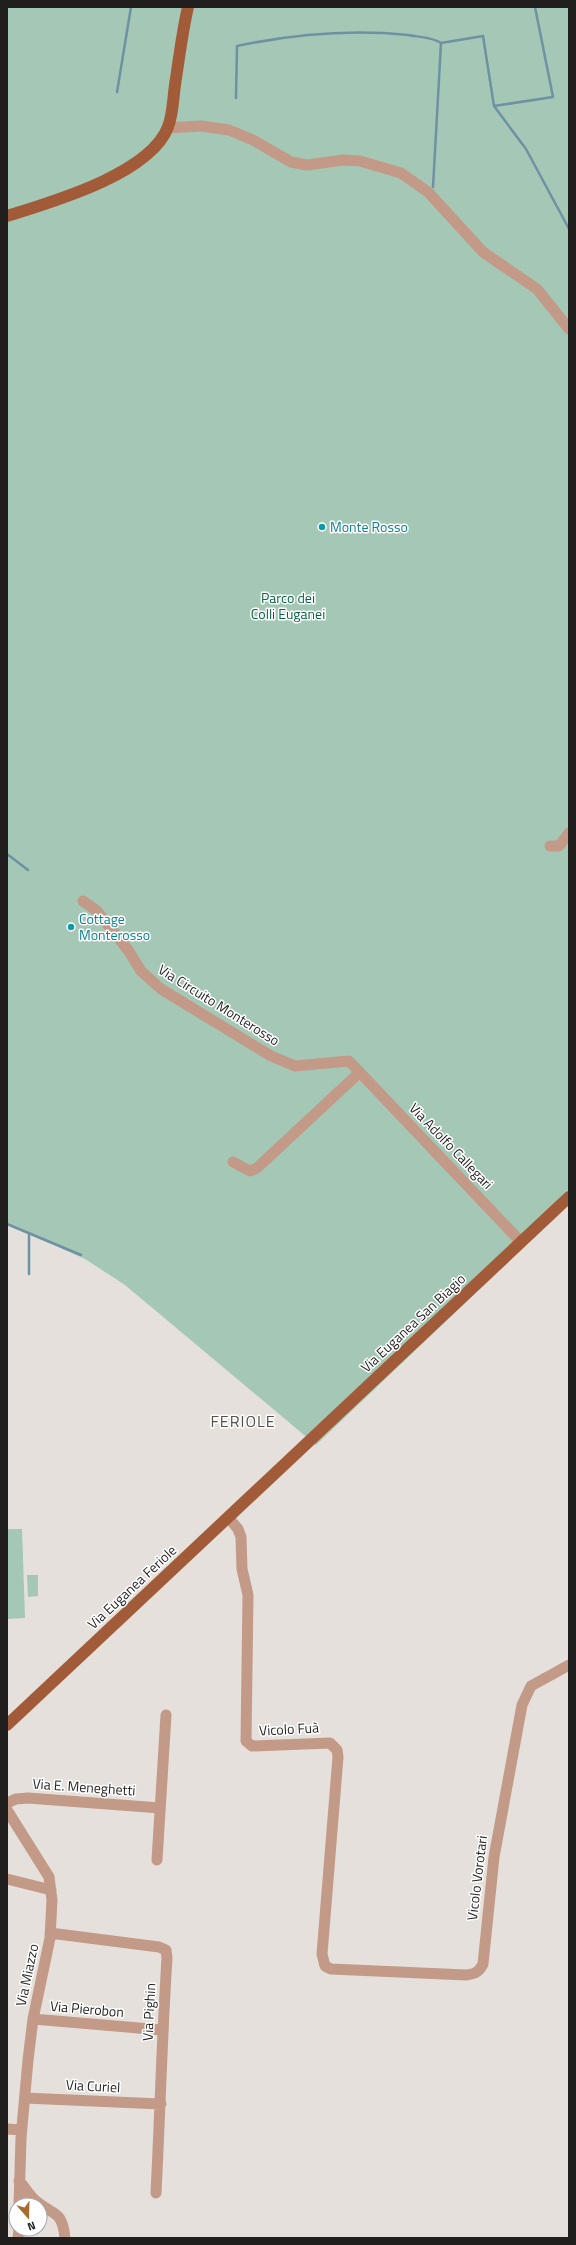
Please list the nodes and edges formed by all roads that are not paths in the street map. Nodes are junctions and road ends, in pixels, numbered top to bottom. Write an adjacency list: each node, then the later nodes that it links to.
1 (188, 7): 2 (main road)
2 (168, 128): 3 (main road); 4 (street)
3 (7, 216)
4 (569, 328)
5 (569, 833): 6 (street)
6 (550, 846)
7 (83, 901): 8 (street, Via Circuito Monterosso)
8 (349, 1061): 9 (street, Via Adolfo Callegari)
9 (360, 1072): 10 (street); 12 (street, Via Adolfo Callegari)
10 (233, 1162)
11 (569, 1197): 12 (main road, Via Euganea San Biagio)
12 (521, 1242): 13 (main road, Via Euganea San Biagio)
13 (278, 1471): 14 (main road, Via Euganea Feriole)
14 (228, 1517): 17 (main road, Via Euganea Feriole); 25 (street, Vicolo Fuà)
15 (569, 1665): 25 (street, Vicolo Vorotari)
16 (166, 1715): 19 (street)
17 (7, 1725)
18 (7, 1803): 19 (street, Via E. Meneghetti)
19 (160, 1808): 21 (street)
20 (7, 1810): 23 (street, Via Miazzo)
21 (157, 1860)
22 (7, 1880): 23 (street)
23 (51, 1890): 24 (street, Via Miazzo)
24 (50, 1933): 26 (street, Via Miazzo); 27 (street, Via Pighin)
25 (331, 1969)
26 (33, 2019): 27 (street, Via Pierobon); 28 (street, Via Miazzo)
27 (162, 2030): 29 (street, Via Pighin)
28 (25, 2098): 29 (street, Via Curiel); 31 (street, Via Miazzo)
29 (160, 2104): 33 (street, Via Pighin)
30 (7, 2129): 31 (street)
31 (22, 2130): 32 (street, Via Miazzo)
32 (19, 2181): 34 (street, Via Miazzo); 35 (street)
33 (156, 2193)
34 (19, 2197)
35 (32, 2197)
36 (48, 2207): 37 (street)
37 (65, 2238)

